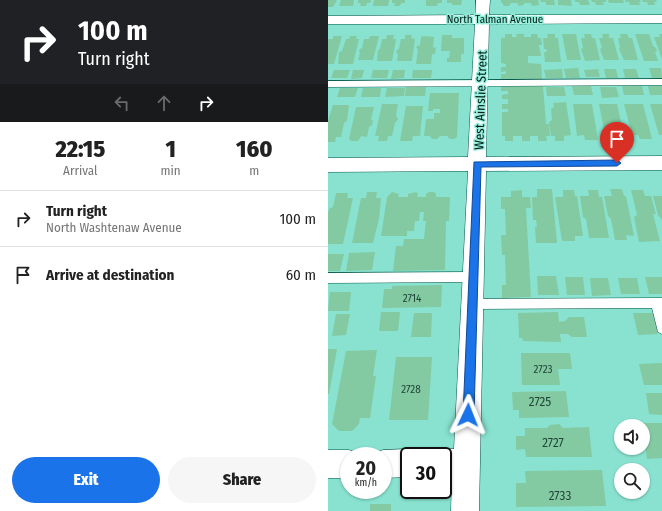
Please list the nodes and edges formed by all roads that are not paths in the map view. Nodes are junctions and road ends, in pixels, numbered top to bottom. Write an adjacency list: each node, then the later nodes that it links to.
1 (483, 10): 2 (street, North Talman Avenue); 3 (street, North Talman Avenue); 5 (street, West Ainslie Street)
2 (662, 19)
3 (328, 20)
4 (662, 82): 5 (lane)
5 (480, 83): 6 (lane); 8 (street, West Ainslie Street)
6 (328, 84)
7 (662, 163): 8 (street)
8 (477, 164): 9 (street); 10 (street, West Ainslie Street)
9 (328, 165)
10 (473, 277): 11 (lane); 13 (street, West Ainslie Street)
11 (328, 278)
12 (660, 303): 13 (lane); 14 (lane)
13 (472, 304): 15 (street, West Ainslie Street)
14 (662, 328)
15 (455, 463): 18 (street, West Ainslie Street)
16 (328, 464): 17 (street)
17 (340, 464)
18 (465, 511)

